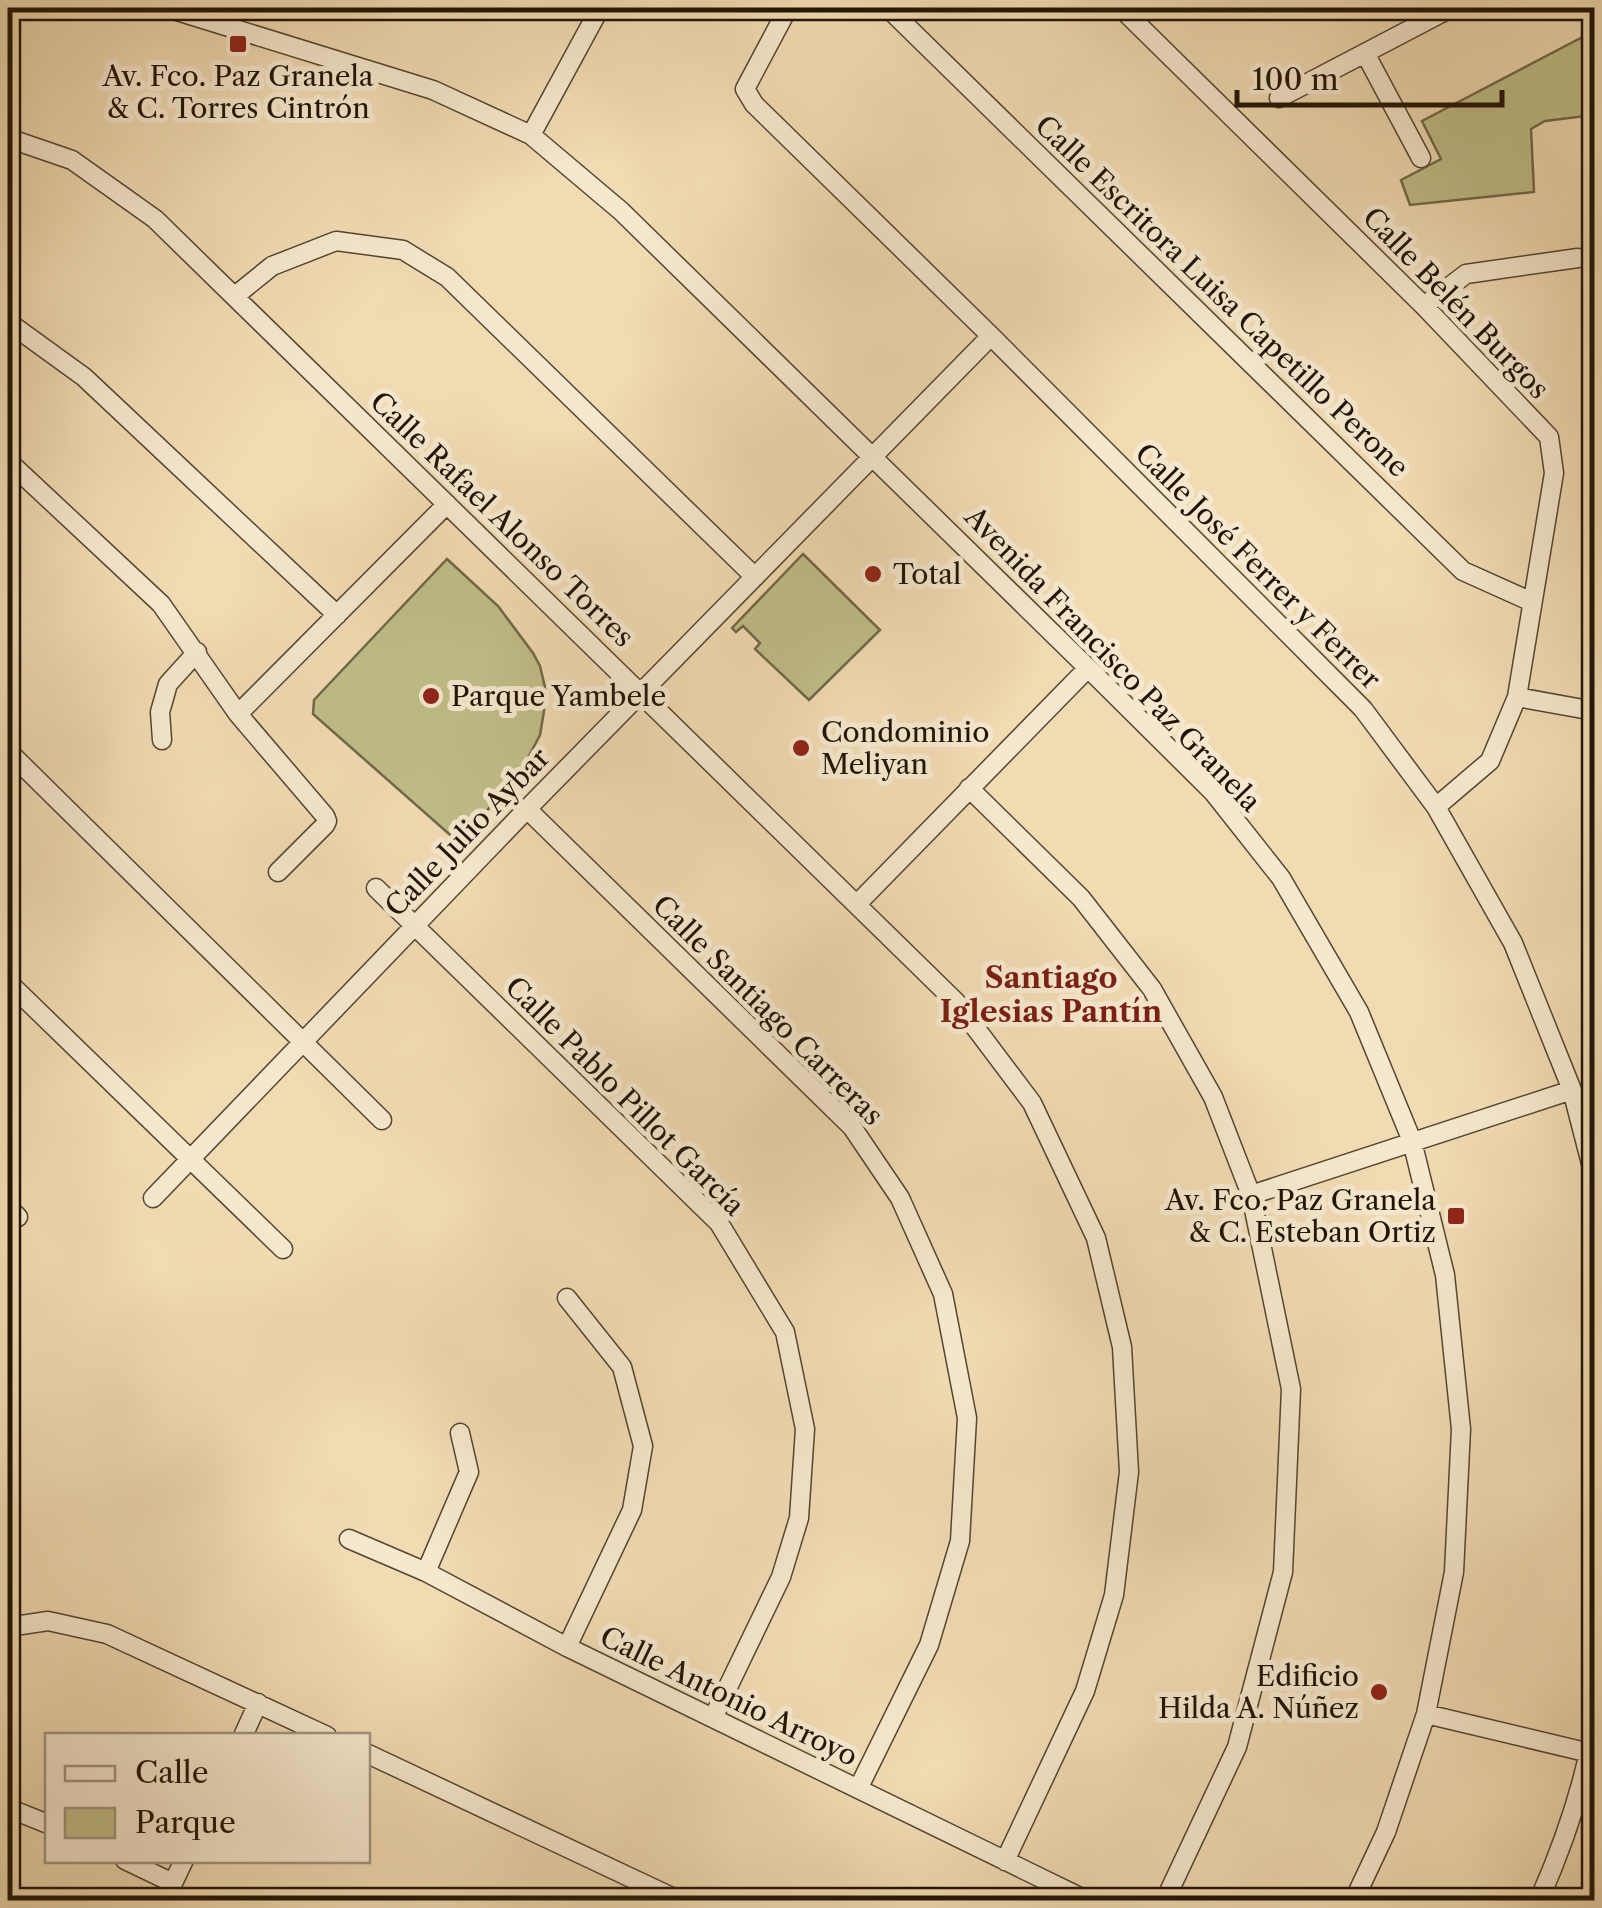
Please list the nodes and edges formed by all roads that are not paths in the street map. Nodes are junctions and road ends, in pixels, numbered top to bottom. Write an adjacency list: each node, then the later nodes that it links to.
1 (173, 8): 9 (street, Avenida Francisco Paz Granela)
2 (600, 8): 9 (street)
3 (788, 8): 16 (street, Calle José Ferrer y Ferrer)
4 (888, 8): 21 (street, Calle Escritora Luisa Capetillo Perone)
5 (1121, 8): 14 (street, Calle Belén Burgos)
6 (1452, 8): 7 (street)
7 (1365, 52): 8 (street); 11 (street)
8 (1279, 98)
9 (531, 135): 17 (street, Avenida Francisco Paz Granela)
10 (8, 138): 13 (street, Calle Rafael Alonso Torres)
11 (1421, 158)
12 (1578, 258): 14 (street)
13 (235, 296): 19 (street, Calle Rafael Alonso Torres); 20 (street)
14 (1424, 306): 21 (street, Calle Belén Burgos)
15 (8, 322): 22 (street)
16 (991, 336): 17 (street, Calle Julio Aybar); 32 (street, Calle José Ferrer y Ferrer)
17 (874, 458): 20 (street, Calle Julio Aybar); 24 (street, Avenida Francisco Paz Granela)
18 (8, 461): 23 (street)
19 (447, 504): 22 (street); 25 (street, Calle Rafael Alonso Torres)
20 (755, 577): 25 (street, Calle Julio Aybar)
21 (1532, 602): 26 (street, Calle Belén Burgos)
22 (337, 615): 28 (street)
23 (197, 652): 28 (street); 29 (street)
24 (1088, 668): 31 (street); 42 (street, Avenida Francisco Paz Granela)
25 (642, 694): 33 (street, Calle Julio Aybar); 36 (street, Calle Rafael Alonso Torres)
26 (1518, 697): 27 (street); 32 (street, Calle Belén Burgos)
27 (1594, 711)
28 (238, 714): 34 (street)
29 (162, 740)
30 (8, 751): 39 (street)
31 (969, 788): 36 (street); 45 (street)
32 (1436, 807): 40 (street, Calle José Ferrer y Ferrer)
33 (528, 809): 37 (street, Calle Julio Aybar); 62 (street, Calle Santiago Carreras)
34 (278, 872)
35 (376, 888): 37 (street, Calle Pablo Pillot García)
36 (857, 904): 65 (street, Calle Rafael Alonso Torres)
37 (415, 926): 39 (street, Calle Julio Aybar); 56 (street, Calle Pablo Pillot García)
38 (8, 982): 43 (street)
39 (302, 1042): 41 (street); 43 (street, Calle Julio Aybar)
40 (1572, 1090): 42 (street); 44 (street, Calle José Ferrer y Ferrer)
41 (382, 1120)
42 (1412, 1141): 45 (street); 55 (street, Avenida Francisco Paz Granela)
43 (189, 1158): 46 (street, Calle Julio Aybar); 47 (street)
44 (1594, 1175)
45 (1252, 1195): 72 (street)
46 (153, 1198)
47 (282, 1249)
48 (567, 1298): 53 (street)
49 (460, 1433): 51 (street)
50 (350, 1539): 51 (street, Calle Antonio Arroyo)
51 (426, 1572): 53 (street, Calle Antonio Arroyo)
52 (8, 1626): 54 (street)
53 (567, 1647): 56 (street, Calle Antonio Arroyo)
54 (258, 1703): 58 (street); 59 (street)
55 (1426, 1714): 60 (street); 73 (street, Avenida Francisco Paz Granela)
56 (713, 1718): 62 (street, Calle Antonio Arroyo)
57 (1594, 1728): 60 (street)
58 (244, 1733)
59 (321, 1733)
60 (1592, 1753): 74 (street)
61 (370, 1755): 70 (street)
62 (858, 1789): 65 (street, Calle Antonio Arroyo)
63 (8, 1808): 64 (street)
64 (45, 1823)
65 (1005, 1861): 71 (street, Calle Antonio Arroyo)
66 (131, 1863): 68 (street)
67 (183, 1863): 68 (street)
68 (173, 1883): 69 (street)
69 (165, 1900)
70 (678, 1900)
71 (1086, 1900)
72 (1165, 1900)
73 (1354, 1900)
74 (1539, 1900)

